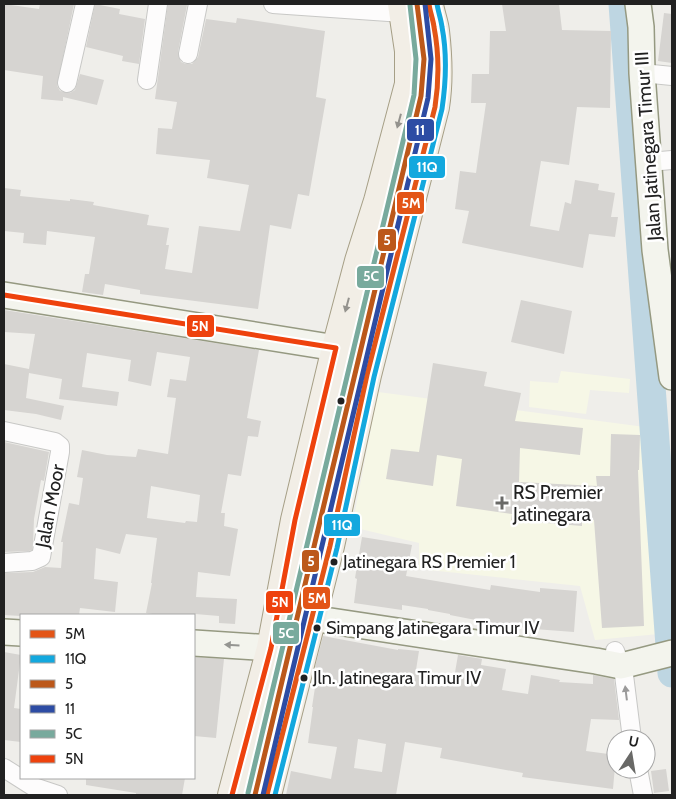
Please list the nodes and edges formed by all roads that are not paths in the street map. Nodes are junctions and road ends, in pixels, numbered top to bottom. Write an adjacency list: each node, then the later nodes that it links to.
1 (85, 4): 12 (street)
2 (158, 4): 11 (street)
3 (198, 4): 8 (street)
4 (273, 4): 7 (street)
5 (429, 4): 20 (main road)
6 (638, 4): 9 (street, Jalan Jatinegara Timur III)
7 (402, 8): 16 (main road, one-way to 16)
8 (188, 54)
9 (642, 73): 10 (street); 13 (street, Jalan Jatinegara Timur III)
10 (672, 76)
11 (147, 80)
12 (67, 83)
13 (660, 161): 14 (street, Jalan Jatinegara Timur III)
14 (664, 251): 17 (street, Jalan Jatinegara Timur III)
15 (4, 295): 16 (street)
16 (336, 348): 25 (main road)
17 (672, 377)
18 (4, 431): 19 (street, Jalan Moor)
19 (4, 563)
20 (311, 618): 26 (street); 29 (main road)
21 (4, 632): 22 (street)
22 (20, 633)
23 (672, 642): 26 (street)
24 (195, 643): 25 (street, one-way to 24)
25 (271, 648): 28 (main road)
26 (623, 656): 27 (street, one-way to 26)
27 (631, 729)
28 (246, 746): 29 (main road); 35 (main road)
29 (277, 753): 36 (main road)
30 (4, 768): 31 (street)
31 (20, 778)
32 (21, 779): 34 (street)
33 (640, 779): 37 (street)
34 (58, 795)
35 (232, 795)
36 (267, 795)
37 (643, 795)

